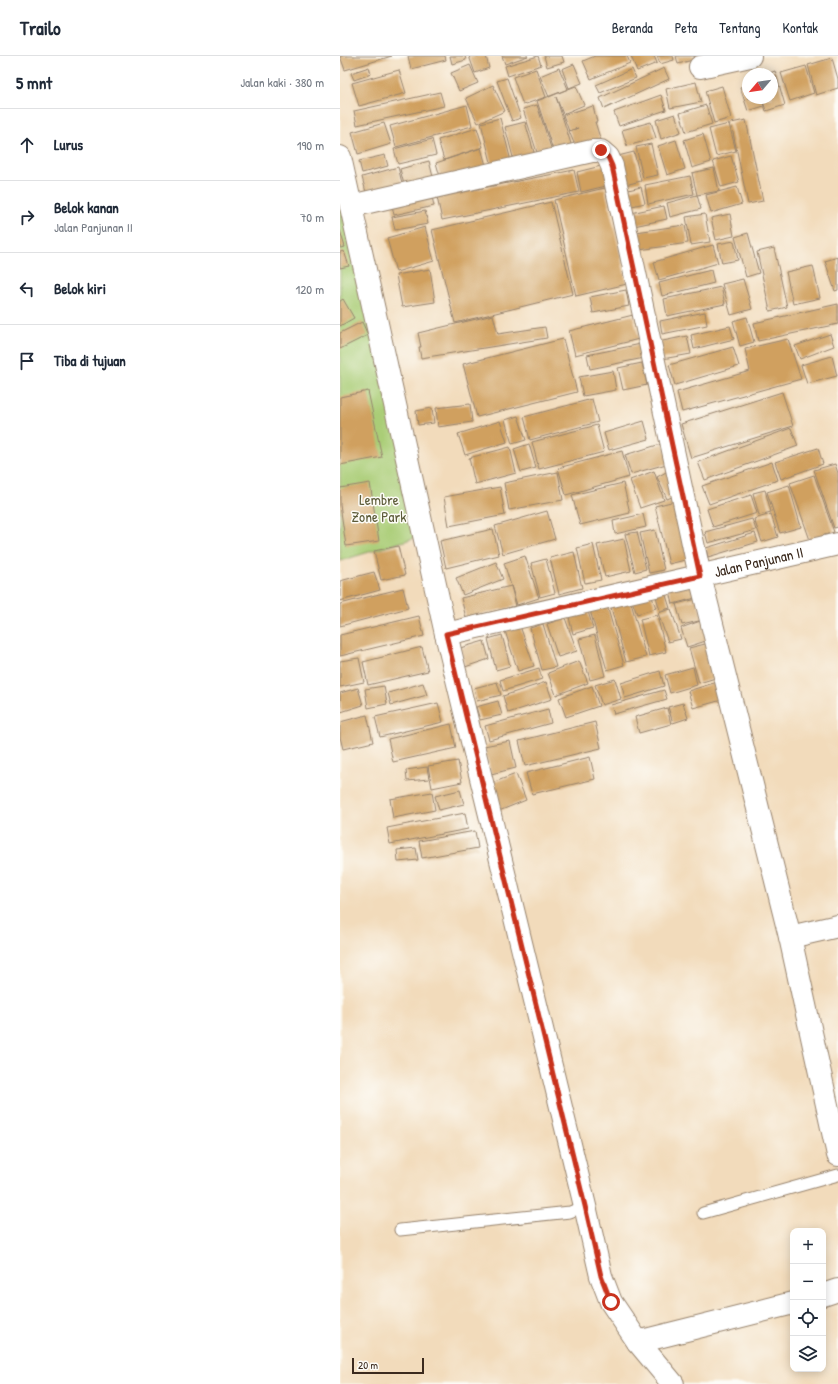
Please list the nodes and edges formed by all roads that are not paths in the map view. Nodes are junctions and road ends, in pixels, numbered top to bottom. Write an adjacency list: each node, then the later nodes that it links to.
1 (750, 56): 2 (street)
2 (700, 67)
3 (340, 157): 4 (street)
4 (351, 206): 6 (street); 7 (street)
5 (838, 544): 6 (street, Jalan Panjunan II)
6 (700, 576): 7 (street, Jalan Panjunan II); 9 (street)
7 (446, 634): 12 (street)
8 (838, 926): 9 (street)
9 (790, 937): 10 (street)
10 (838, 1156)
11 (838, 1175): 13 (lane)
12 (585, 1206): 14 (lane); 18 (street)
13 (703, 1213)
14 (400, 1230)
15 (838, 1290): 16 (street)
16 (826, 1294)
17 (790, 1304): 18 (street)
18 (638, 1342): 19 (street)
19 (673, 1384)

